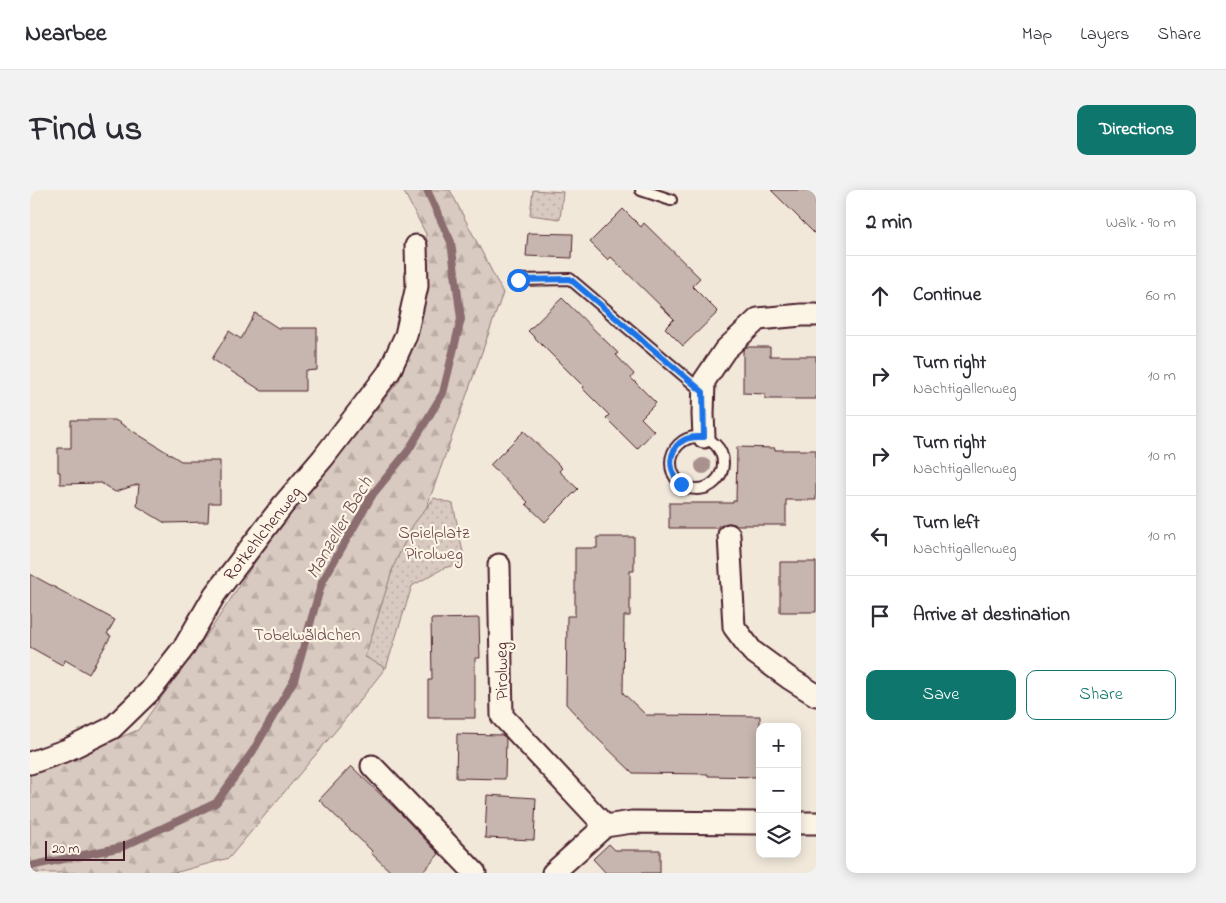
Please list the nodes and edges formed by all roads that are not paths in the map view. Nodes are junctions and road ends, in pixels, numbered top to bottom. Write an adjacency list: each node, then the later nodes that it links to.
1 (641, 190): 2 (lane)
2 (671, 200)
3 (416, 246): 11 (street, Rotkehlchenweg)
4 (518, 280): 6 (lane)
5 (816, 315): 6 (street)
6 (703, 392): 7 (street)
7 (704, 437): 7 (lane)
8 (729, 535): 10 (street)
9 (499, 565): 16 (street, Pirolweg)
10 (816, 695)
11 (30, 763)
12 (372, 766): 17 (street)
13 (756, 823): 16 (street)
14 (801, 823): 15 (street)
15 (816, 823)
16 (605, 826): 18 (street)
17 (475, 873)
18 (553, 873)

